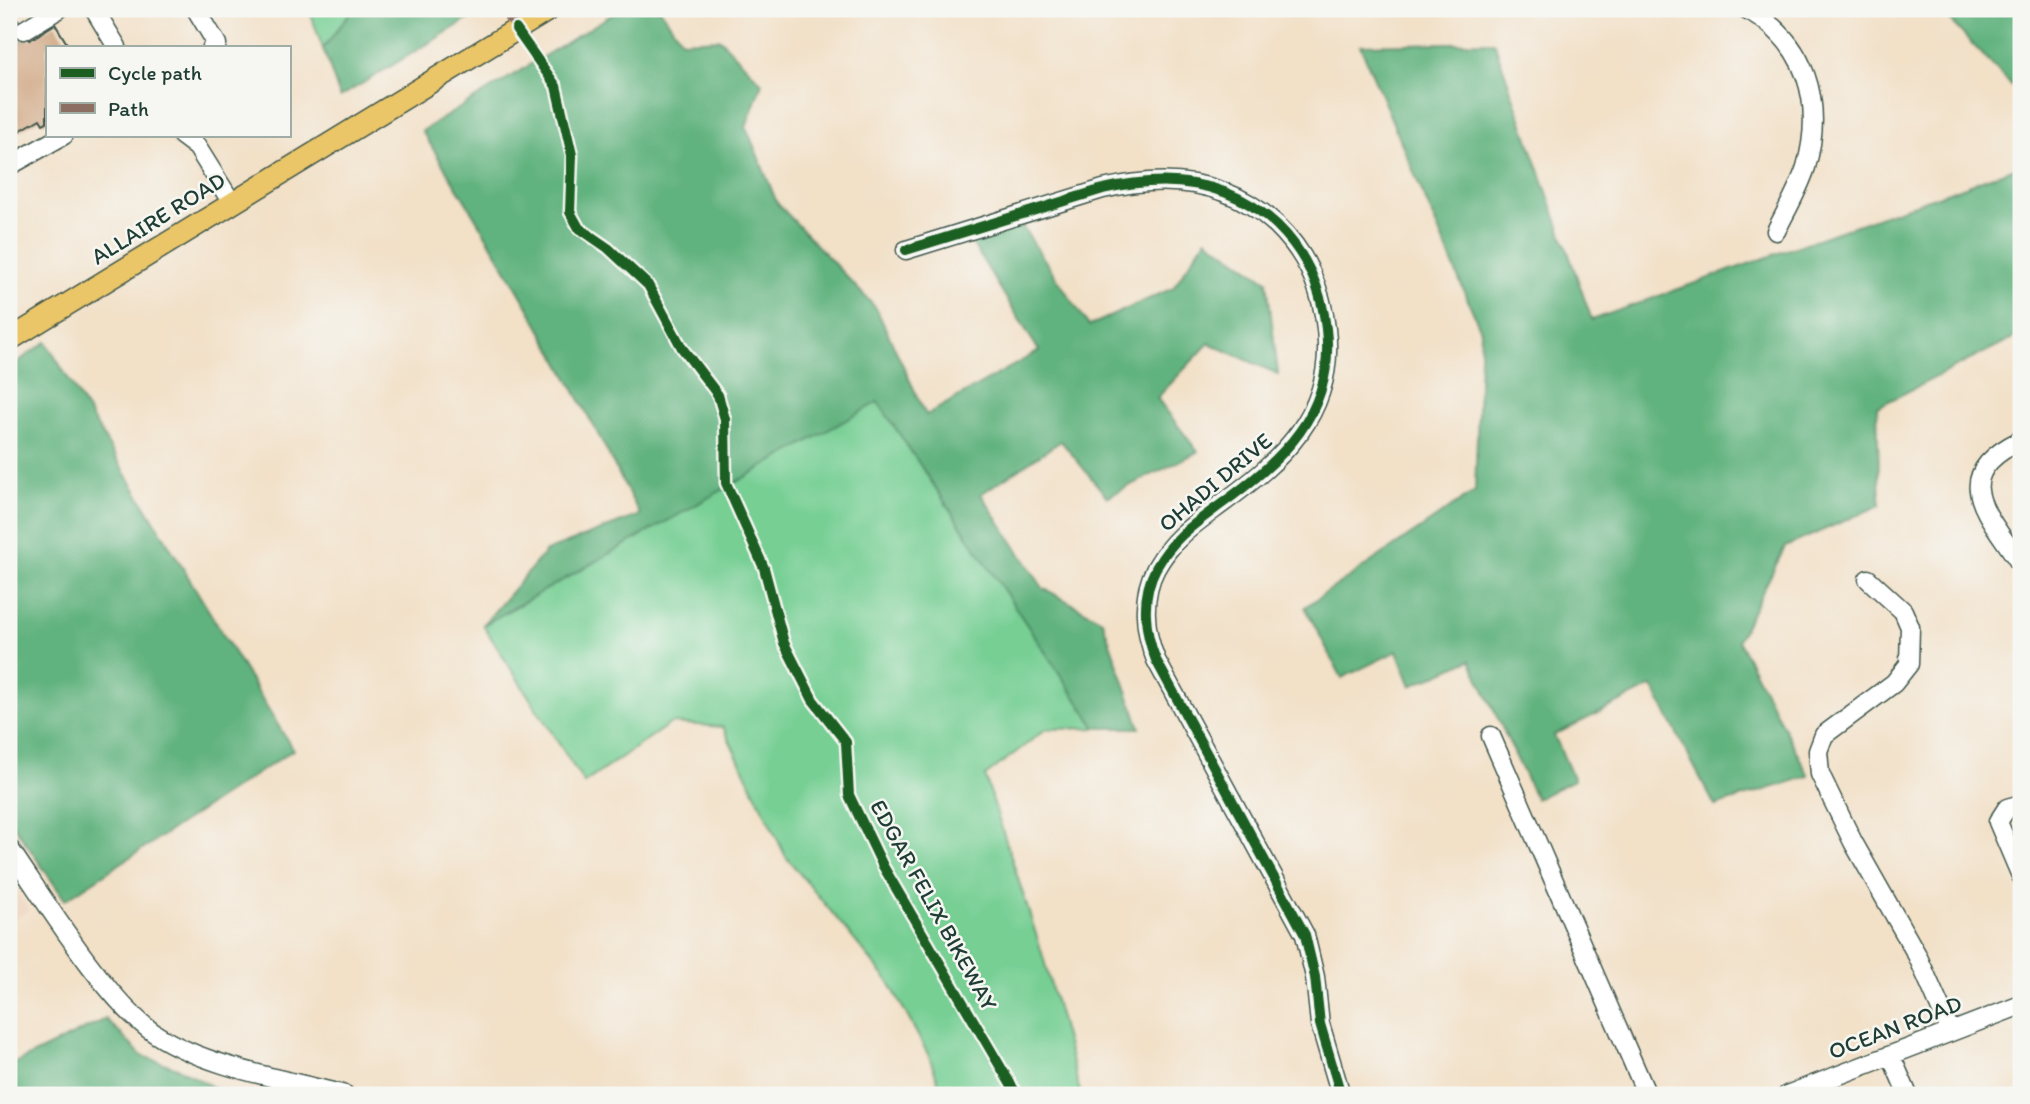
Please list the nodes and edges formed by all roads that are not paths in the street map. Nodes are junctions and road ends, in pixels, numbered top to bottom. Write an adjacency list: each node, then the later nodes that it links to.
1 (59, 9): 6 (street)
2 (94, 9): 7 (street)
3 (196, 9): 8 (street)
4 (551, 9): 12 (main road, ALLAIRE ROAD)
5 (1746, 9): 13 (street)
6 (24, 30)
7 (116, 46)
8 (214, 46)
9 (62, 136): 11 (street)
10 (182, 136): 12 (street)
11 (9, 166)
12 (232, 203): 15 (main road, ALLAIRE ROAD)
13 (1776, 231)
14 (906, 250): 27 (street, OHADI DRIVE)
15 (9, 340)
16 (2021, 440): 17 (street)
17 (2021, 565)
18 (1868, 579): 24 (street)
19 (1491, 736): 28 (street)
20 (2021, 804): 22 (street)
21 (9, 848): 26 (street)
22 (2021, 876)
23 (2021, 1005): 24 (street, OCEAN ROAD)
24 (1951, 1032): 25 (street, OCEAN ROAD)
25 (1891, 1056): 29 (street, OCEAN ROAD); 30 (street)
26 (345, 1095)
27 (1341, 1095)
28 (1647, 1095)
29 (1787, 1095)
30 (1908, 1095)

